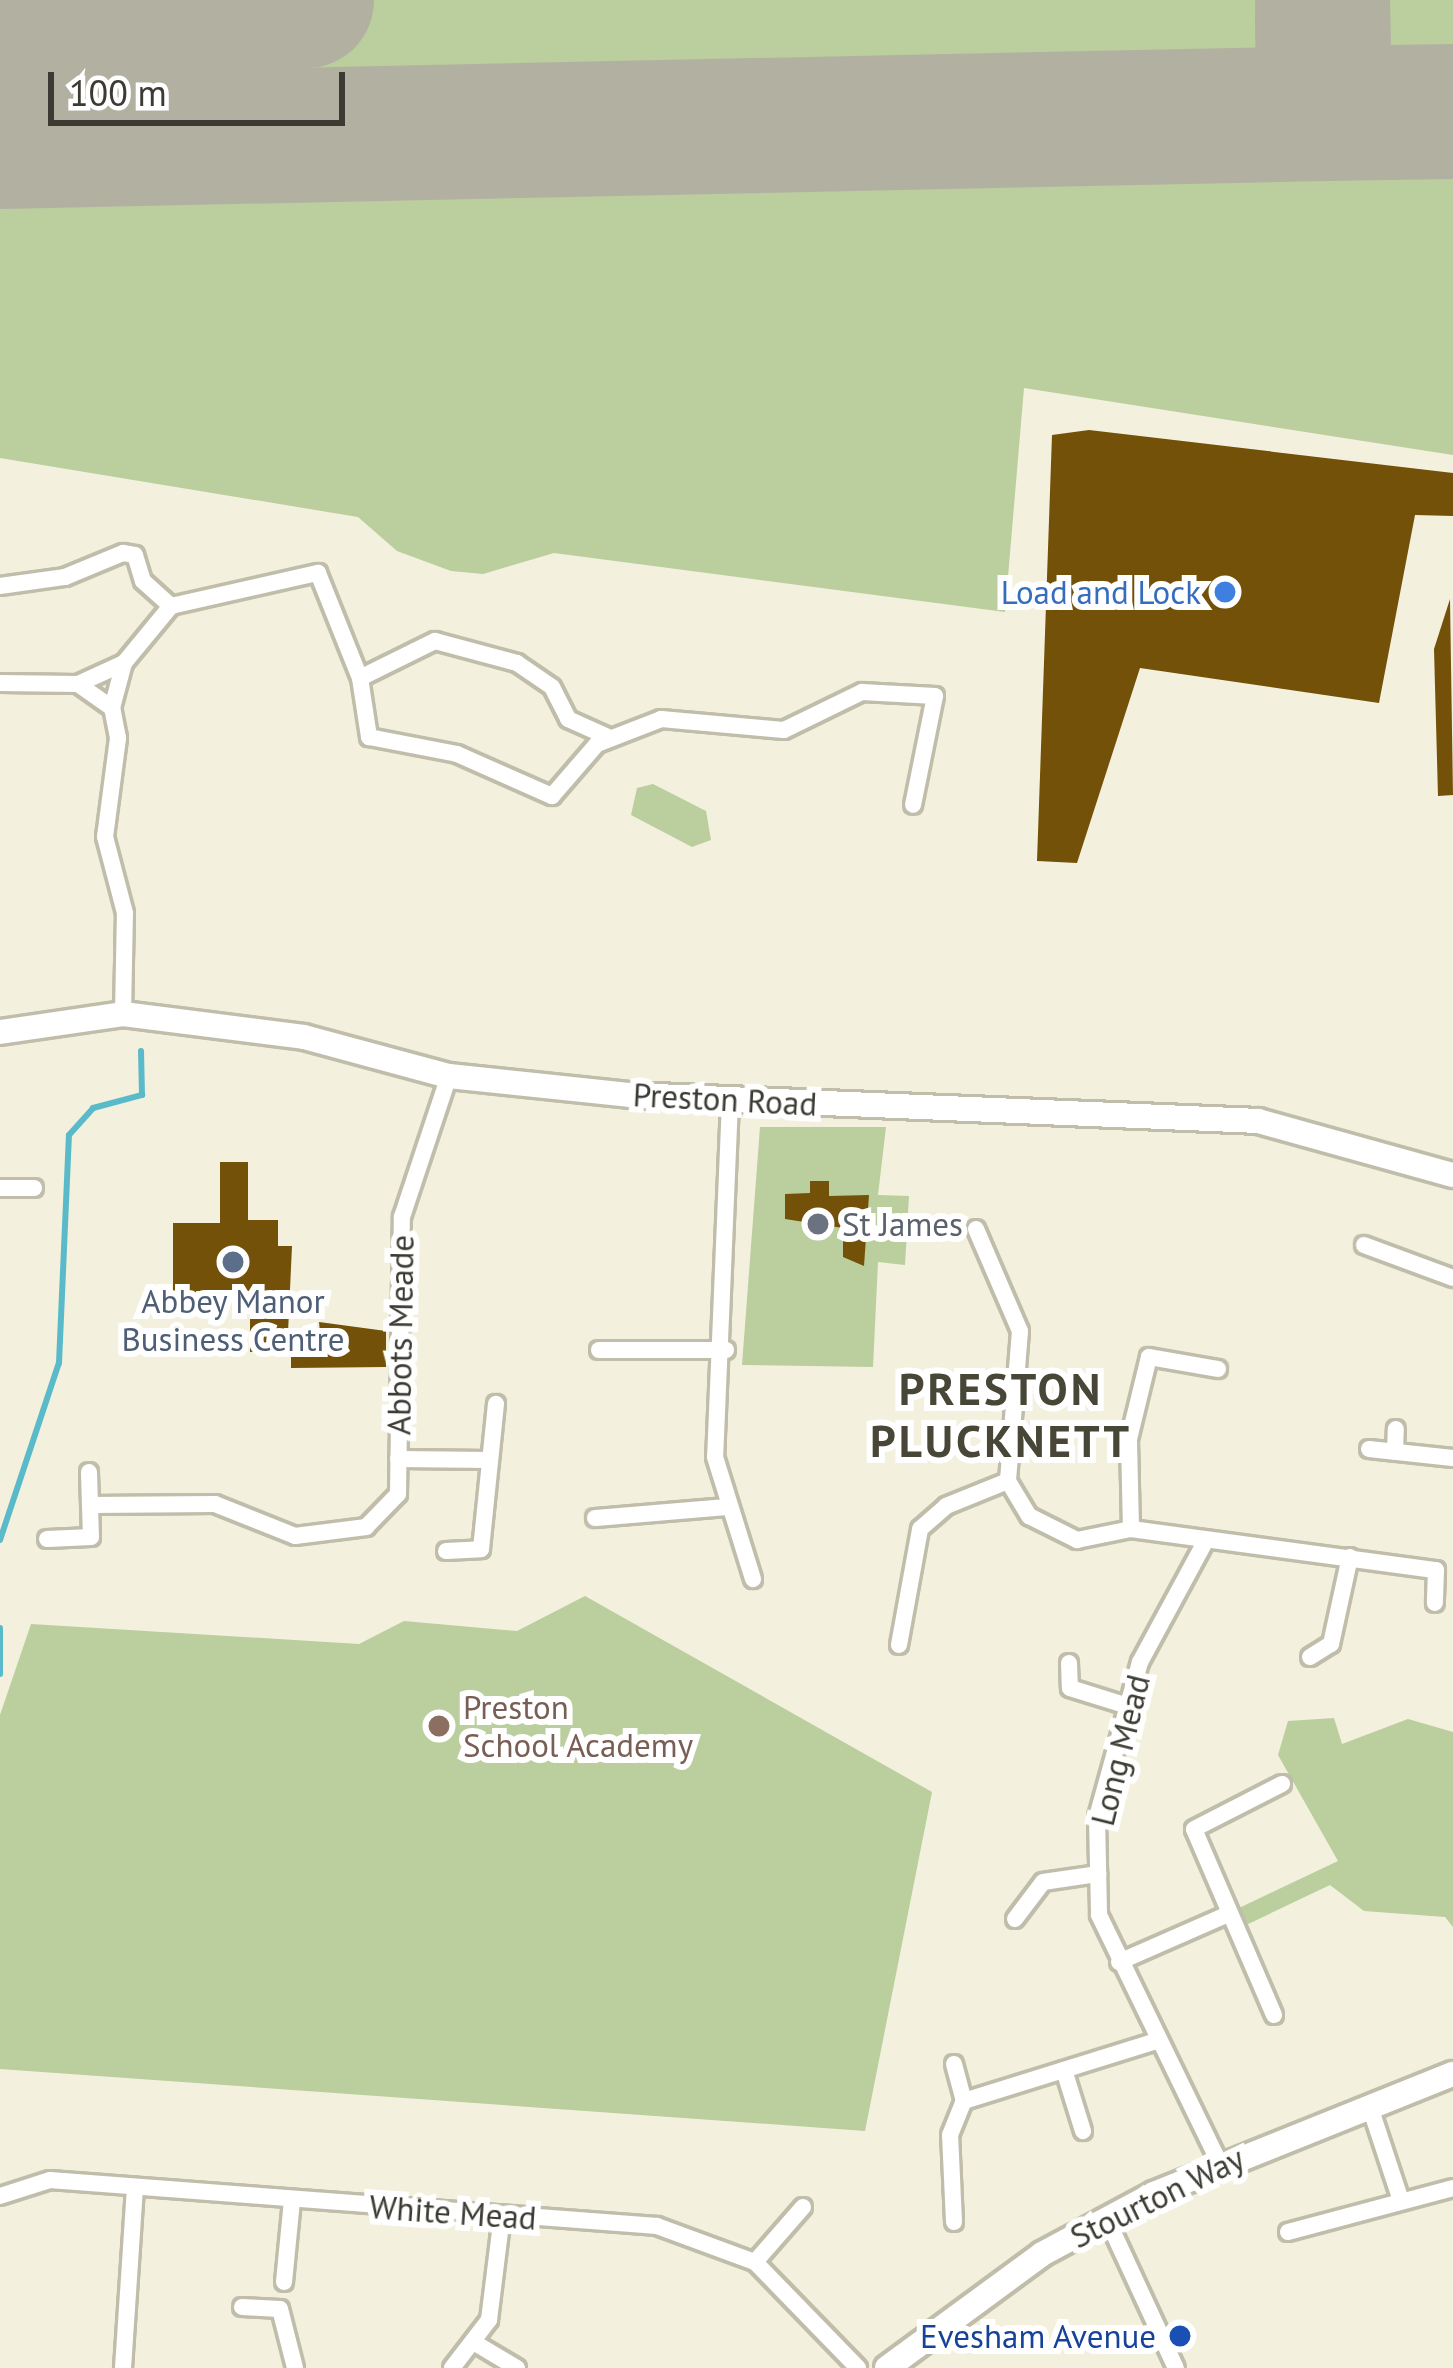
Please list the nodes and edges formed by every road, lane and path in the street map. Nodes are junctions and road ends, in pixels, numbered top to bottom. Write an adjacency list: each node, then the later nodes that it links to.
1 (0, 586): 2 (street)
2 (171, 606): 3 (street); 4 (street)
3 (124, 663): 6 (street); 7 (street)
4 (360, 678): 8 (street); 8 (street)
5 (0, 683): 6 (street)
6 (78, 684): 7 (street)
7 (112, 709): 10 (street)
8 (608, 737): 9 (street)
9 (913, 805)
10 (123, 1014): 11 (street, Preston Road); 12 (street, Preston Road)
11 (0, 1032)
12 (449, 1076): 13 (street, Preston Road); 28 (street, Abbots Meade)
13 (730, 1102): 14 (street, Preston Road); 21 (street)
14 (1453, 1175)
15 (0, 1188): 16 (street)
16 (34, 1188)
17 (976, 1229): 31 (street)
18 (1364, 1245): 19 (street)
19 (1453, 1278)
20 (599, 1350): 21 (street)
21 (726, 1350): 33 (street)
22 (1218, 1370): 35 (street)
23 (496, 1404): 29 (street)
24 (1396, 1429): 26 (street)
25 (1370, 1449): 26 (street)
26 (1395, 1452): 27 (street)
27 (1453, 1458)
28 (398, 1459): 29 (street, Abbots Meade); 32 (street, Abbots Meade)
29 (490, 1460): 38 (street)
30 (89, 1472): 32 (street)
31 (1008, 1481): 35 (street); 42 (street)
32 (90, 1505): 36 (street)
33 (725, 1507): 34 (street); 40 (street)
34 (595, 1518)
35 (1131, 1529): 37 (street)
36 (47, 1540)
37 (1205, 1542): 39 (street); 45 (street, Long Mead)
38 (446, 1551)
39 (1350, 1557): 41 (street); 43 (street)
40 (753, 1579)
41 (1435, 1603)
42 (899, 1645)
43 (1310, 1658)
44 (1069, 1664): 45 (street)
45 (1128, 1706): 47 (street, Long Mead)
46 (1282, 1784): 48 (street)
47 (1098, 1874): 49 (street); 50 (street, Long Mead)
48 (1226, 1915): 50 (street); 51 (street)
49 (1015, 1919)
50 (1119, 1962): 52 (street, Long Mead)
51 (1274, 2015)
52 (1154, 2042): 54 (street); 59 (street, Long Mead)
53 (954, 2064): 56 (street)
54 (1064, 2070): 56 (street); 58 (street)
55 (1453, 2074): 57 (street, Stourton Way)
56 (964, 2102): 68 (street)
57 (1369, 2104): 59 (street, Stourton Way); 64 (street)
58 (1083, 2131)
59 (1220, 2162): 67 (street, Stourton Way)
60 (1453, 2188): 64 (street)
61 (135, 2189): 62 (street, White Mead); 63 (street, White Mead); 74 (street)
62 (0, 2196)
63 (292, 2200): 66 (street, White Mead); 71 (street)
64 (1401, 2201): 69 (street)
65 (803, 2206): 70 (street)
66 (502, 2215): 70 (street, White Mead); 73 (street)
67 (1107, 2219): 79 (street, Stourton Way); 80 (street)
68 (954, 2222)
69 (1288, 2232)
70 (755, 2262): 78 (street, White Mead)
71 (281, 2297): 72 (street); 75 (street)
72 (242, 2307)
73 (475, 2343): 76 (street); 77 (street)
74 (123, 2368)
75 (296, 2368)
76 (452, 2368)
77 (517, 2368)
78 (859, 2368)
79 (887, 2368)
80 (1176, 2368)

